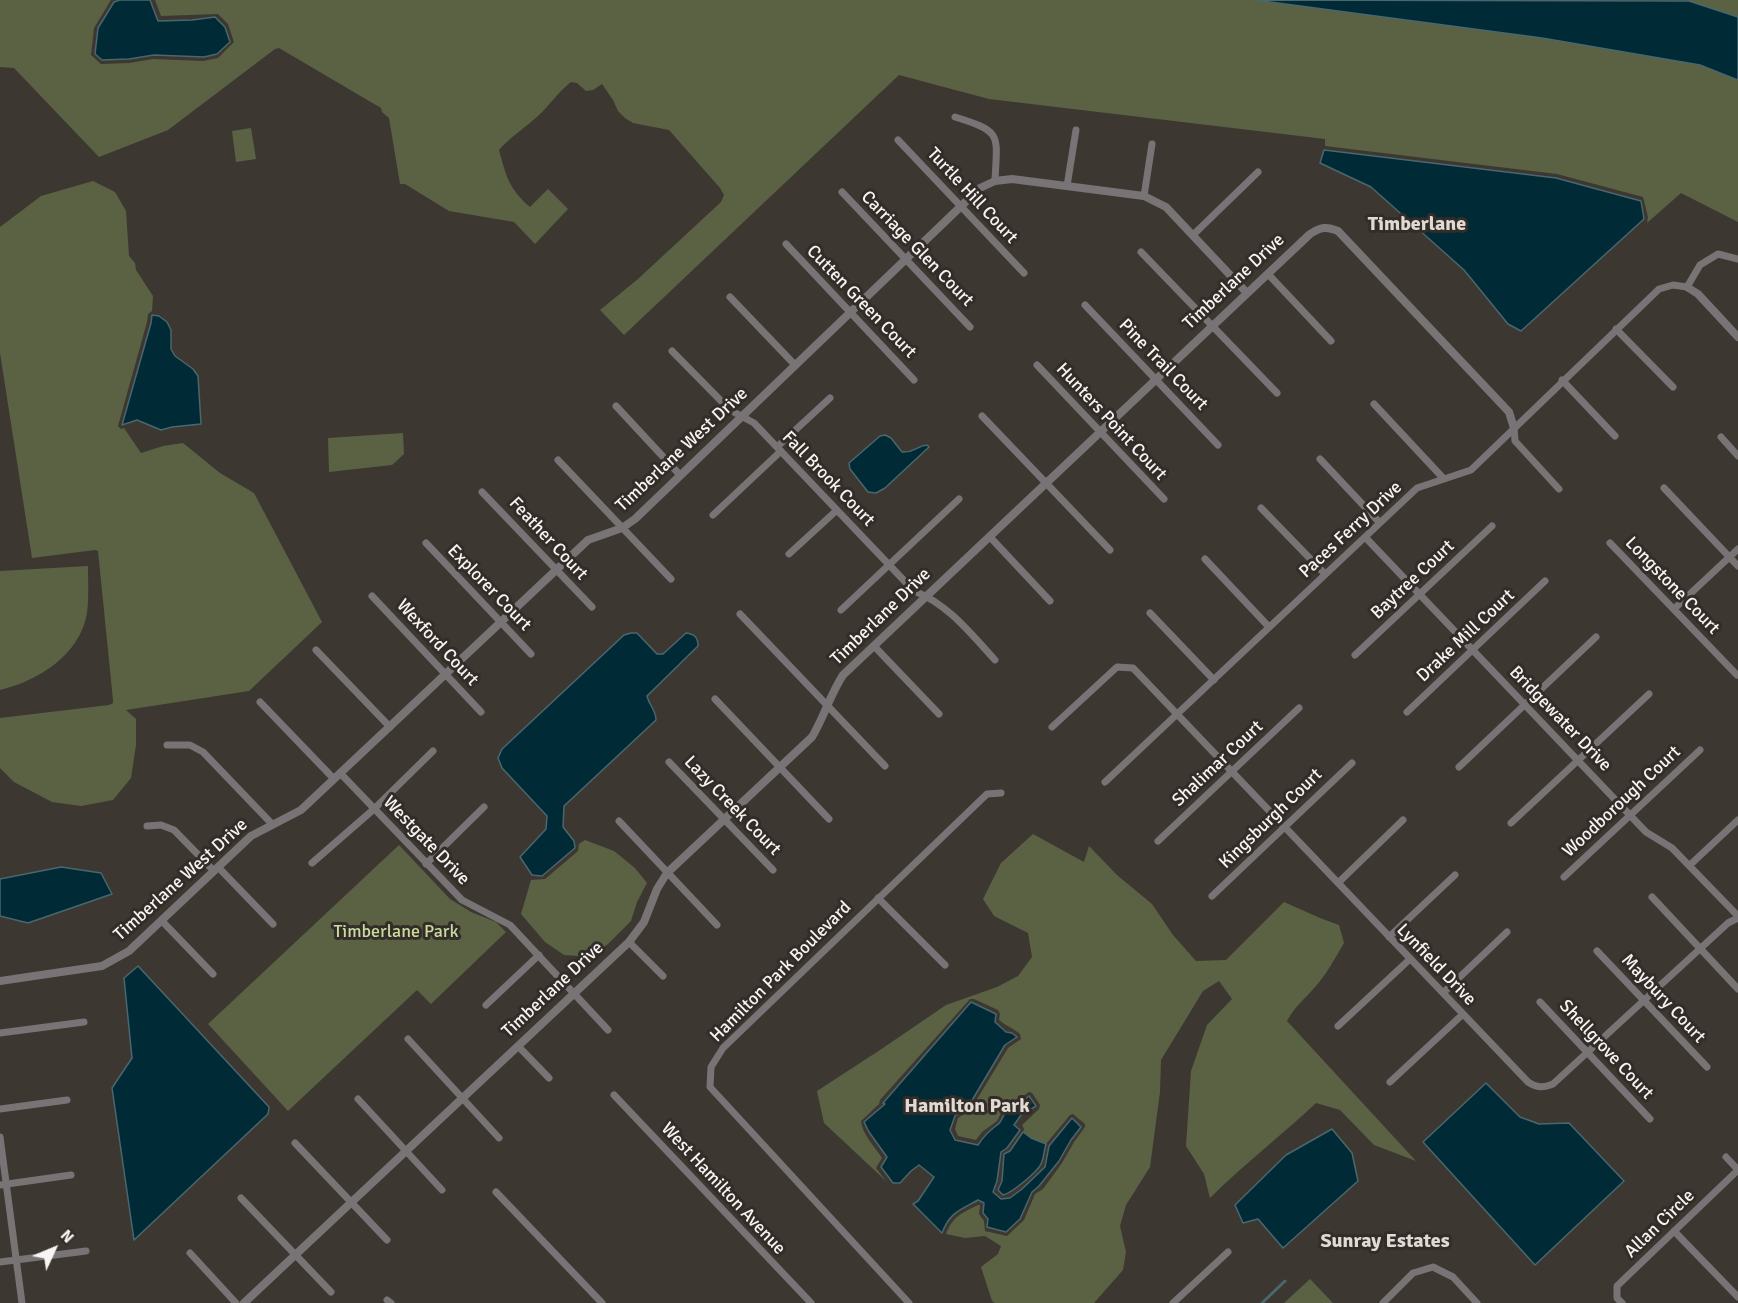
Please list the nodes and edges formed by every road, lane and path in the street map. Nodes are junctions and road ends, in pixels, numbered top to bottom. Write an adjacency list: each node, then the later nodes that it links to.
1 (955, 117): 6 (street)
2 (1076, 130): 7 (street)
3 (898, 140): 10 (street, Turtle Hill Court)
4 (1152, 144): 9 (street)
5 (1258, 172): 11 (street)
6 (995, 181): 7 (street); 10 (street, Timberlane West Drive)
7 (1067, 186): 9 (street)
8 (842, 192): 14 (street, Carriage Glen Court)
9 (1144, 196): 11 (street)
10 (961, 207): 14 (street, Timberlane West Drive); 16 (street, Turtle Hill Court)
11 (1193, 235): 19 (street)
12 (786, 244): 22 (street, Cutten Green Court)
13 (1141, 252): 23 (street)
14 (906, 259): 22 (street, Timberlane West Drive); 24 (street, Carriage Glen Court)
15 (1738, 259): 18 (street)
16 (1024, 273)
17 (1268, 274): 19 (street, Timberlane Drive); 27 (street); 41 (street, Timberlane Drive)
18 (1688, 287): 25 (street, Paces Ferry Drive); 26 (street)
19 (1247, 293): 23 (street, Timberlane Drive)
20 (730, 297): 30 (street)
21 (1085, 305): 31 (street, Pine Trail Court)
22 (851, 312): 30 (street, Timberlane West Drive); 32 (street, Cutten Green Court)
23 (1211, 326): 31 (street, Timberlane Drive); 35 (street)
24 (970, 327)
25 (1616, 329): 33 (street, Paces Ferry Drive); 34 (street)
26 (1738, 337)
27 (1330, 341)
28 (672, 351): 39 (street, Fall Brook Court)
29 (1037, 365): 42 (street, Hunters Point Court)
30 (795, 366): 39 (street, Timberlane West Drive)
31 (1155, 379): 42 (street, Timberlane Drive); 45 (street, Pine Trail Court)
32 (914, 380)
33 (1562, 381): 41 (street, Paces Ferry Drive); 43 (street)
34 (1673, 387)
35 (1277, 393)
36 (830, 398): 46 (street)
37 (1374, 404): 51 (street)
38 (616, 406): 50 (street)
39 (742, 416): 46 (street, Fall Brook Court); 50 (street, Timberlane West Drive)
40 (982, 417): 52 (street)
41 (1514, 428): 51 (street, Paces Ferry Drive); 54 (street)
42 (1100, 432): 52 (street, Timberlane Drive); 57 (street, Hunters Point Court)
43 (1615, 436)
44 (1720, 437): 47 (street)
45 (1218, 445)
46 (779, 449): 59 (street, Fall Brook Court); 60 (street)
47 (1738, 456)
48 (1320, 459): 61 (street)
49 (558, 460): 63 (street)
50 (680, 475): 63 (street, Timberlane West Drive)
51 (1444, 479): 61 (street, Paces Ferry Drive)
52 (1046, 483): 64 (street, Timberlane Drive); 69 (street)
53 (1664, 488): 71 (street)
54 (1559, 489)
55 (482, 492): 75 (street, Feather Court)
56 (959, 499): 73 (street)
57 (1164, 499)
58 (1261, 508): 76 (street)
59 (837, 510): 70 (street); 73 (street, Fall Brook Court)
60 (713, 515)
61 (1380, 523): 65 (street, Paces Ferry Drive)
62 (1491, 526): 79 (street, Baytree Court)
63 (622, 528): 75 (street, Timberlane West Drive); 77 (street)
64 (990, 537): 81 (street, Timberlane Drive); 82 (street)
65 (1365, 537): 76 (street, Paces Ferry Drive); 79 (street, Bridgewater Drive)
66 (426, 543): 88 (street, Explorer Court)
67 (1610, 543): 84 (street, Longstone Court)
68 (1738, 549): 71 (street)
69 (1110, 550)
70 (789, 554)
71 (1729, 557): 74 (street); 84 (street)
72 (1205, 559): 89 (street)
73 (890, 566): 81 (street, Fall Brook Court); 85 (street)
74 (1738, 566)
75 (556, 570): 83 (street, Feather Court); 88 (street, Timberlane West Drive)
76 (1325, 574): 89 (street, Paces Ferry Drive)
77 (671, 579)
78 (1545, 581): 92 (street, Drake Mill Court)
79 (1420, 593): 92 (street, Bridgewater Drive); 95 (street, Baytree Court)
80 (372, 596): 97 (street, Wexford Court)
81 (927, 596): 91 (street, Timberlane Drive); 96 (street, Fall Brook Court)
82 (1050, 601)
83 (591, 607)
84 (1674, 609): 98 (street, Longstone Court)
85 (841, 610)
86 (1150, 613): 99 (street)
87 (740, 614): 104 (street)
88 (501, 622): 94 (street, Explorer Court); 97 (street, Timberlane West Drive)
89 (1269, 627): 99 (street, Paces Ferry Drive)
90 (1596, 637): 103 (street)
91 (873, 646): 104 (street, Timberlane Drive); 108 (street)
92 (1473, 649): 103 (street, Bridgewater Drive); 107 (street, Drake Mill Court)
93 (316, 650): 110 (street)
94 (531, 654)
95 (1355, 655)
96 (996, 660)
97 (446, 674): 106 (street, Wexford Court); 110 (street, Timberlane West Drive)
98 (1737, 675)
99 (1214, 680): 109 (street, Paces Ferry Drive)
100 (1649, 694): 115 (street)
101 (715, 699): 120 (street)
102 (260, 702): 122 (street, Westgate Drive)
103 (1525, 704): 115 (street, Bridgewater Drive); 119 (street)
104 (827, 706): 118 (street); 120 (street, Timberlane Drive)
105 (1299, 708): 121 (street, Shalimar Court)
106 (481, 711)
107 (1407, 712)
108 (939, 714)
109 (1177, 715): 111 (street, Lynfield Drive); 121 (street, Lynfield Drive); 123 (street, Paces Ferry Drive)
110 (390, 727): 122 (street, Timberlane West Drive)
111 (1052, 728)
112 (167, 745): 134 (street)
113 (1700, 750): 127 (street, Woodborough Court)
114 (433, 751): 126 (street)
115 (1578, 760): 127 (street, Bridgewater Drive); 133 (street)
116 (669, 762): 129 (street, Lazy Creek Court)
117 (1352, 764): 136 (street, Kingsburgh Court)
118 (885, 766)
119 (1459, 767)
120 (780, 768): 128 (street); 129 (street, Timberlane Drive)
121 (1232, 772): 136 (street, Lynfield Drive); 137 (street, Shalimar Court)
122 (338, 776): 126 (street, Westgate Drive); 134 (street, Timberlane West Drive)
123 (1105, 782)
124 (1001, 793): 149 (street, Hamilton Park Boulevard)
125 (484, 807): 139 (street)
126 (374, 809): 138 (street); 139 (street, Westgate Drive)
127 (1630, 815): 140 (street, Bridgewater Drive); 145 (street, Woodborough Court)
128 (828, 819)
129 (724, 820): 142 (street, Lazy Creek Court); 143 (street, Timberlane Drive)
130 (1403, 820): 146 (street)
131 (1738, 820): 140 (street)
132 (620, 821): 143 (street)
133 (1511, 823)
134 (272, 824): 141 (street, Timberlane West Drive)
135 (147, 826): 141 (street)
136 (1285, 828): 146 (street, Lynfield Drive); 147 (street, Kingsburgh Court)
137 (1158, 841)
138 (312, 863)
139 (426, 864): 159 (street, Westgate Drive)
140 (1690, 865): 150 (street, Bridgewater Drive)
141 (216, 869): 151 (street, Timberlane West Drive); 152 (street)
142 (773, 870)
143 (667, 873): 153 (street); 156 (street, Timberlane Drive)
144 (1455, 875): 155 (street)
145 (1564, 877)
146 (1338, 883): 155 (street, Lynfield Drive)
147 (1212, 896)
148 (1652, 897): 157 (street)
149 (878, 898): 161 (street); 215 (street, Hamilton Park Boulevard)
150 (1738, 917): 157 (street, Lynfield Drive)
151 (162, 921): 162 (street); 164 (street, Timberlane West Drive)
152 (273, 924)
153 (717, 925)
154 (1507, 932): 167 (street)
155 (1389, 937): 160 (street, Lynfield Drive)
156 (629, 942): 163 (street); 166 (street, Timberlane Drive)
157 (1700, 949): 165 (street); 168 (street, Lynfield Drive)
158 (1597, 951): 168 (street, Maybury Court)
159 (539, 955): 166 (street, Westgate Drive); 170 (street)
160 (1410, 959): 167 (street, Lynfield Drive); 173 (street)
161 (945, 965)
162 (213, 974)
163 (663, 976)
164 (0, 981)
165 (1738, 989)
166 (574, 993): 174 (street, Westgate Drive); 177 (street, Timberlane Drive)
167 (1443, 993): 171 (street, Lynfield Drive)
168 (1644, 1001): 178 (street, Lynfield Drive); 179 (street, Maybury Court)
169 (1540, 1002): 178 (street, Shellgrove Court)
170 (486, 1005)
171 (1462, 1014): 178 (street, Lynfield Drive); 181 (street)
172 (84, 1022): 175 (street)
173 (1338, 1026)
174 (608, 1030)
175 (0, 1033)
176 (408, 1039): 183 (street)
177 (518, 1046): 180 (street); 183 (street, Timberlane Drive)
178 (1588, 1052): 187 (street, Shellgrove Court)
179 (1707, 1067)
180 (549, 1078)
181 (1390, 1082)
182 (614, 1095): 214 (street, West Hamilton Avenue)
183 (462, 1098): 189 (street); 191 (street, Timberlane Drive)
184 (358, 1099): 191 (street)
185 (67, 1100): 186 (street)
186 (0, 1108)
187 (1650, 1119)
188 (0, 1137): 195 (street)
189 (499, 1138)
190 (295, 1143): 199 (street)
191 (407, 1150): 196 (street); 199 (street, Timberlane Drive)
192 (1726, 1157): 193 (street)
193 (1738, 1170): 200 (street, Allan Circle)
194 (71, 1175): 195 (street)
195 (3, 1184): 206 (street)
196 (442, 1190)
197 (496, 1192): 213 (street)
198 (241, 1198): 205 (street)
199 (352, 1202): 201 (street); 205 (street, Timberlane Drive)
200 (1674, 1231): 209 (street); 219 (street, Allan Circle)
201 (387, 1240)
202 (86, 1251): 206 (street)
203 (1228, 1252): 216 (street)
204 (190, 1253): 211 (street)
205 (296, 1254): 208 (street); 212 (street, Timberlane Drive)
206 (16, 1260): 207 (street); 210 (street)
207 (0, 1262)
208 (331, 1292)
209 (1738, 1297)
210 (22, 1303)
211 (236, 1303)
212 (244, 1303)
213 (602, 1303)
214 (811, 1303)
215 (909, 1303)
216 (1173, 1303)
217 (1383, 1303): 218 (street)
218 (1477, 1303)
219 (1622, 1303)

